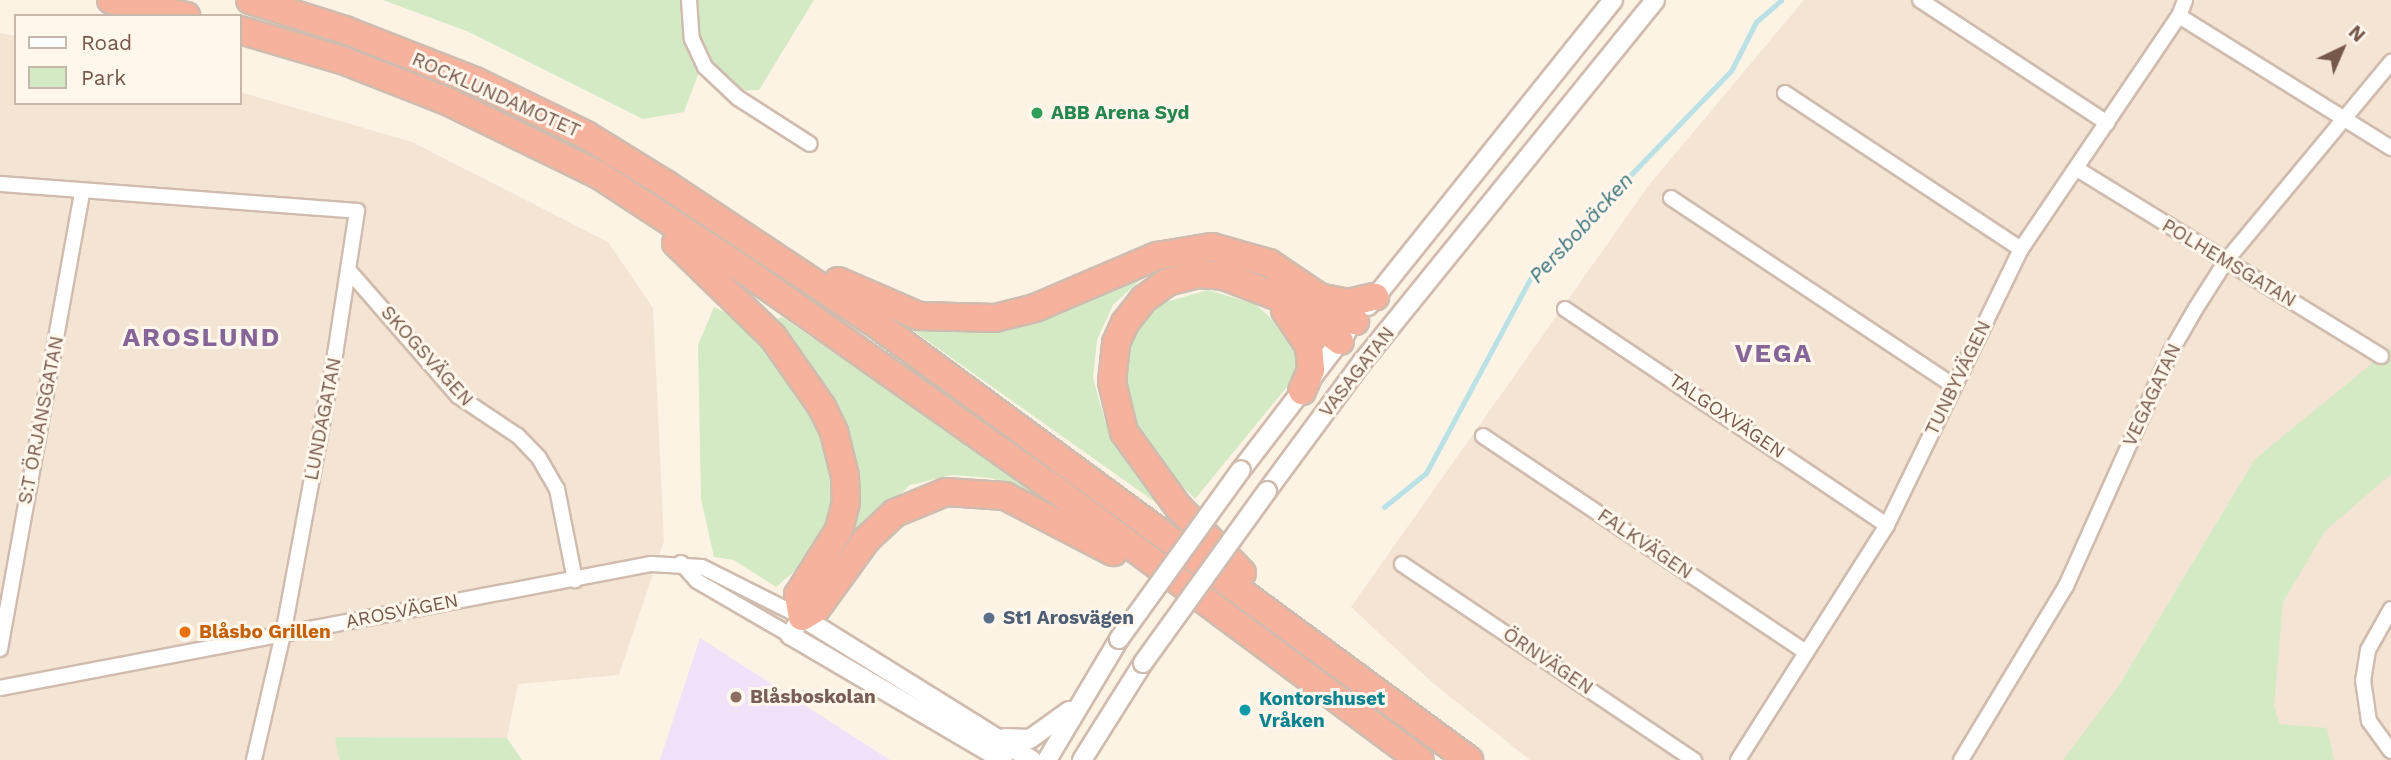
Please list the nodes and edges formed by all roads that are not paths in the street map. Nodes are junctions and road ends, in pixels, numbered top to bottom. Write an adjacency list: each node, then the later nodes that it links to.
1 (111, 0): 8 (highway)
2 (250, 0): 21 (highway, ROCKLUNDAMOTET)
3 (688, 0): 15 (street)
4 (1613, 0): 26 (street, VASAGATAN)
5 (1655, 0): 31 (street, VASAGATAN)
6 (1920, 0): 14 (street)
7 (2185, 0): 9 (street, TUNBYVÄGEN)
8 (177, 14)
9 (2179, 16): 13 (street); 14 (street, TUNBYVÄGEN)
10 (242, 31): 23 (highway)
11 (2391, 62): 13 (street, VEGAGATAN)
12 (1785, 93): 22 (street)
13 (2344, 118): 16 (street); 24 (street, VEGAGATAN)
14 (2107, 123): 17 (street, TUNBYVÄGEN)
15 (810, 144)
16 (2391, 148)
17 (2077, 169): 22 (street, TUNBYVÄGEN); 24 (street, POLHEMSGATAN)
18 (0, 184): 19 (street)
19 (82, 191): 25 (street, LUNDAGATAN); 46 (street, S:T ÖRJANSGATAN)
20 (1671, 198): 34 (street)
21 (776, 249): 28 (highway); 43 (highway)
22 (2021, 249): 34 (street, TUNBYVÄGEN)
23 (703, 255): 41 (highway); 44 (highway)
24 (2226, 261): 32 (street, POLHEMSGATAN); 63 (street, VEGAGATAN)
25 (350, 272): 40 (street, SKOGSVÄGEN); 45 (street, LUNDAGATAN)
26 (1375, 297): 28 (highway); 30 (street, VASAGATAN)
27 (1281, 298): 30 (highway); 35 (highway); 43 (highway)
28 (1323, 298): 30 (highway)
29 (1565, 309): 37 (street, TALGOXVÄGEN)
30 (1347, 331): 31 (street); 33 (street); 35 (street, VASAGATAN)
31 (1380, 340): 33 (street, VASAGATAN)
32 (2381, 356)
33 (1363, 361): 58 (street, VASAGATAN, bridge)
34 (1954, 386): 37 (street, TUNBYVÄGEN)
35 (1303, 391): 49 (street, VASAGATAN, bridge)
36 (1483, 436): 47 (street, FALKVÄGEN)
37 (1887, 525): 47 (street, TUNBYVÄGEN)
38 (681, 563): 40 (street, AROSVÄGEN); 44 (street, AROSVÄGEN); 44 (street, AROSVÄGEN)
39 (1402, 564): 61 (street, ÖRNVÄGEN)
40 (575, 580): 45 (street, AROSVÄGEN)
41 (1212, 608): 44 (highway); 59 (highway)
42 (2391, 608): 52 (street)
43 (1266, 609): 60 (highway)
44 (796, 626): 50 (street, AROSVÄGEN); 51 (street, AROSVÄGEN)
45 (282, 635): 48 (street, AROSVÄGEN); 53 (street, LUNDAGATAN)
46 (0, 649)
47 (1806, 652): 62 (street, TUNBYVÄGEN)
48 (0, 688)
49 (1079, 702): 50 (street); 57 (street, VASAGATAN)
50 (998, 737): 56 (street, AROSVÄGEN)
51 (973, 743): 54 (street); 55 (street, AROSVÄGEN)
52 (2391, 751)
53 (254, 760)
54 (991, 760)
55 (1003, 760)
56 (1032, 760)
57 (1047, 760)
58 (1082, 760)
59 (1420, 760)
60 (1469, 760)
61 (1694, 760)
62 (1738, 760)
63 (1961, 760)

